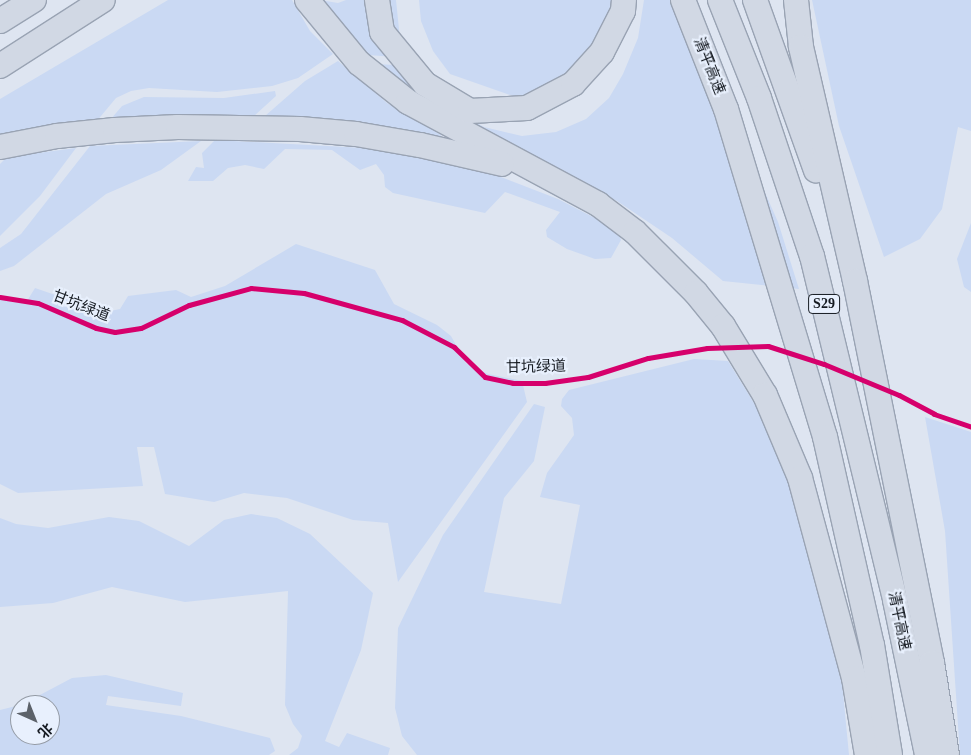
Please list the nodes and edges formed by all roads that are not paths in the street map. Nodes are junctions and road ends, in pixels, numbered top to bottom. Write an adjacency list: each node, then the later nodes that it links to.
1 (34, 0): 10 (highway)
2 (103, 0): 11 (highway)
3 (307, 0): 14 (highway)
4 (377, 0): 5 (highway)
5 (624, 0)
6 (683, 0): 16 (highway, 清平高速 / S29)
7 (720, 0): 17 (highway, 清平高速 / S29)
8 (755, 0): 12 (highway)
9 (796, 0): 12 (highway)
10 (0, 21)
11 (0, 66)
12 (806, 112): 18 (highway)
13 (4, 146): 14 (highway)
14 (563, 184): 15 (highway)
15 (866, 755)
16 (890, 755)
17 (927, 755)
18 (946, 755)

